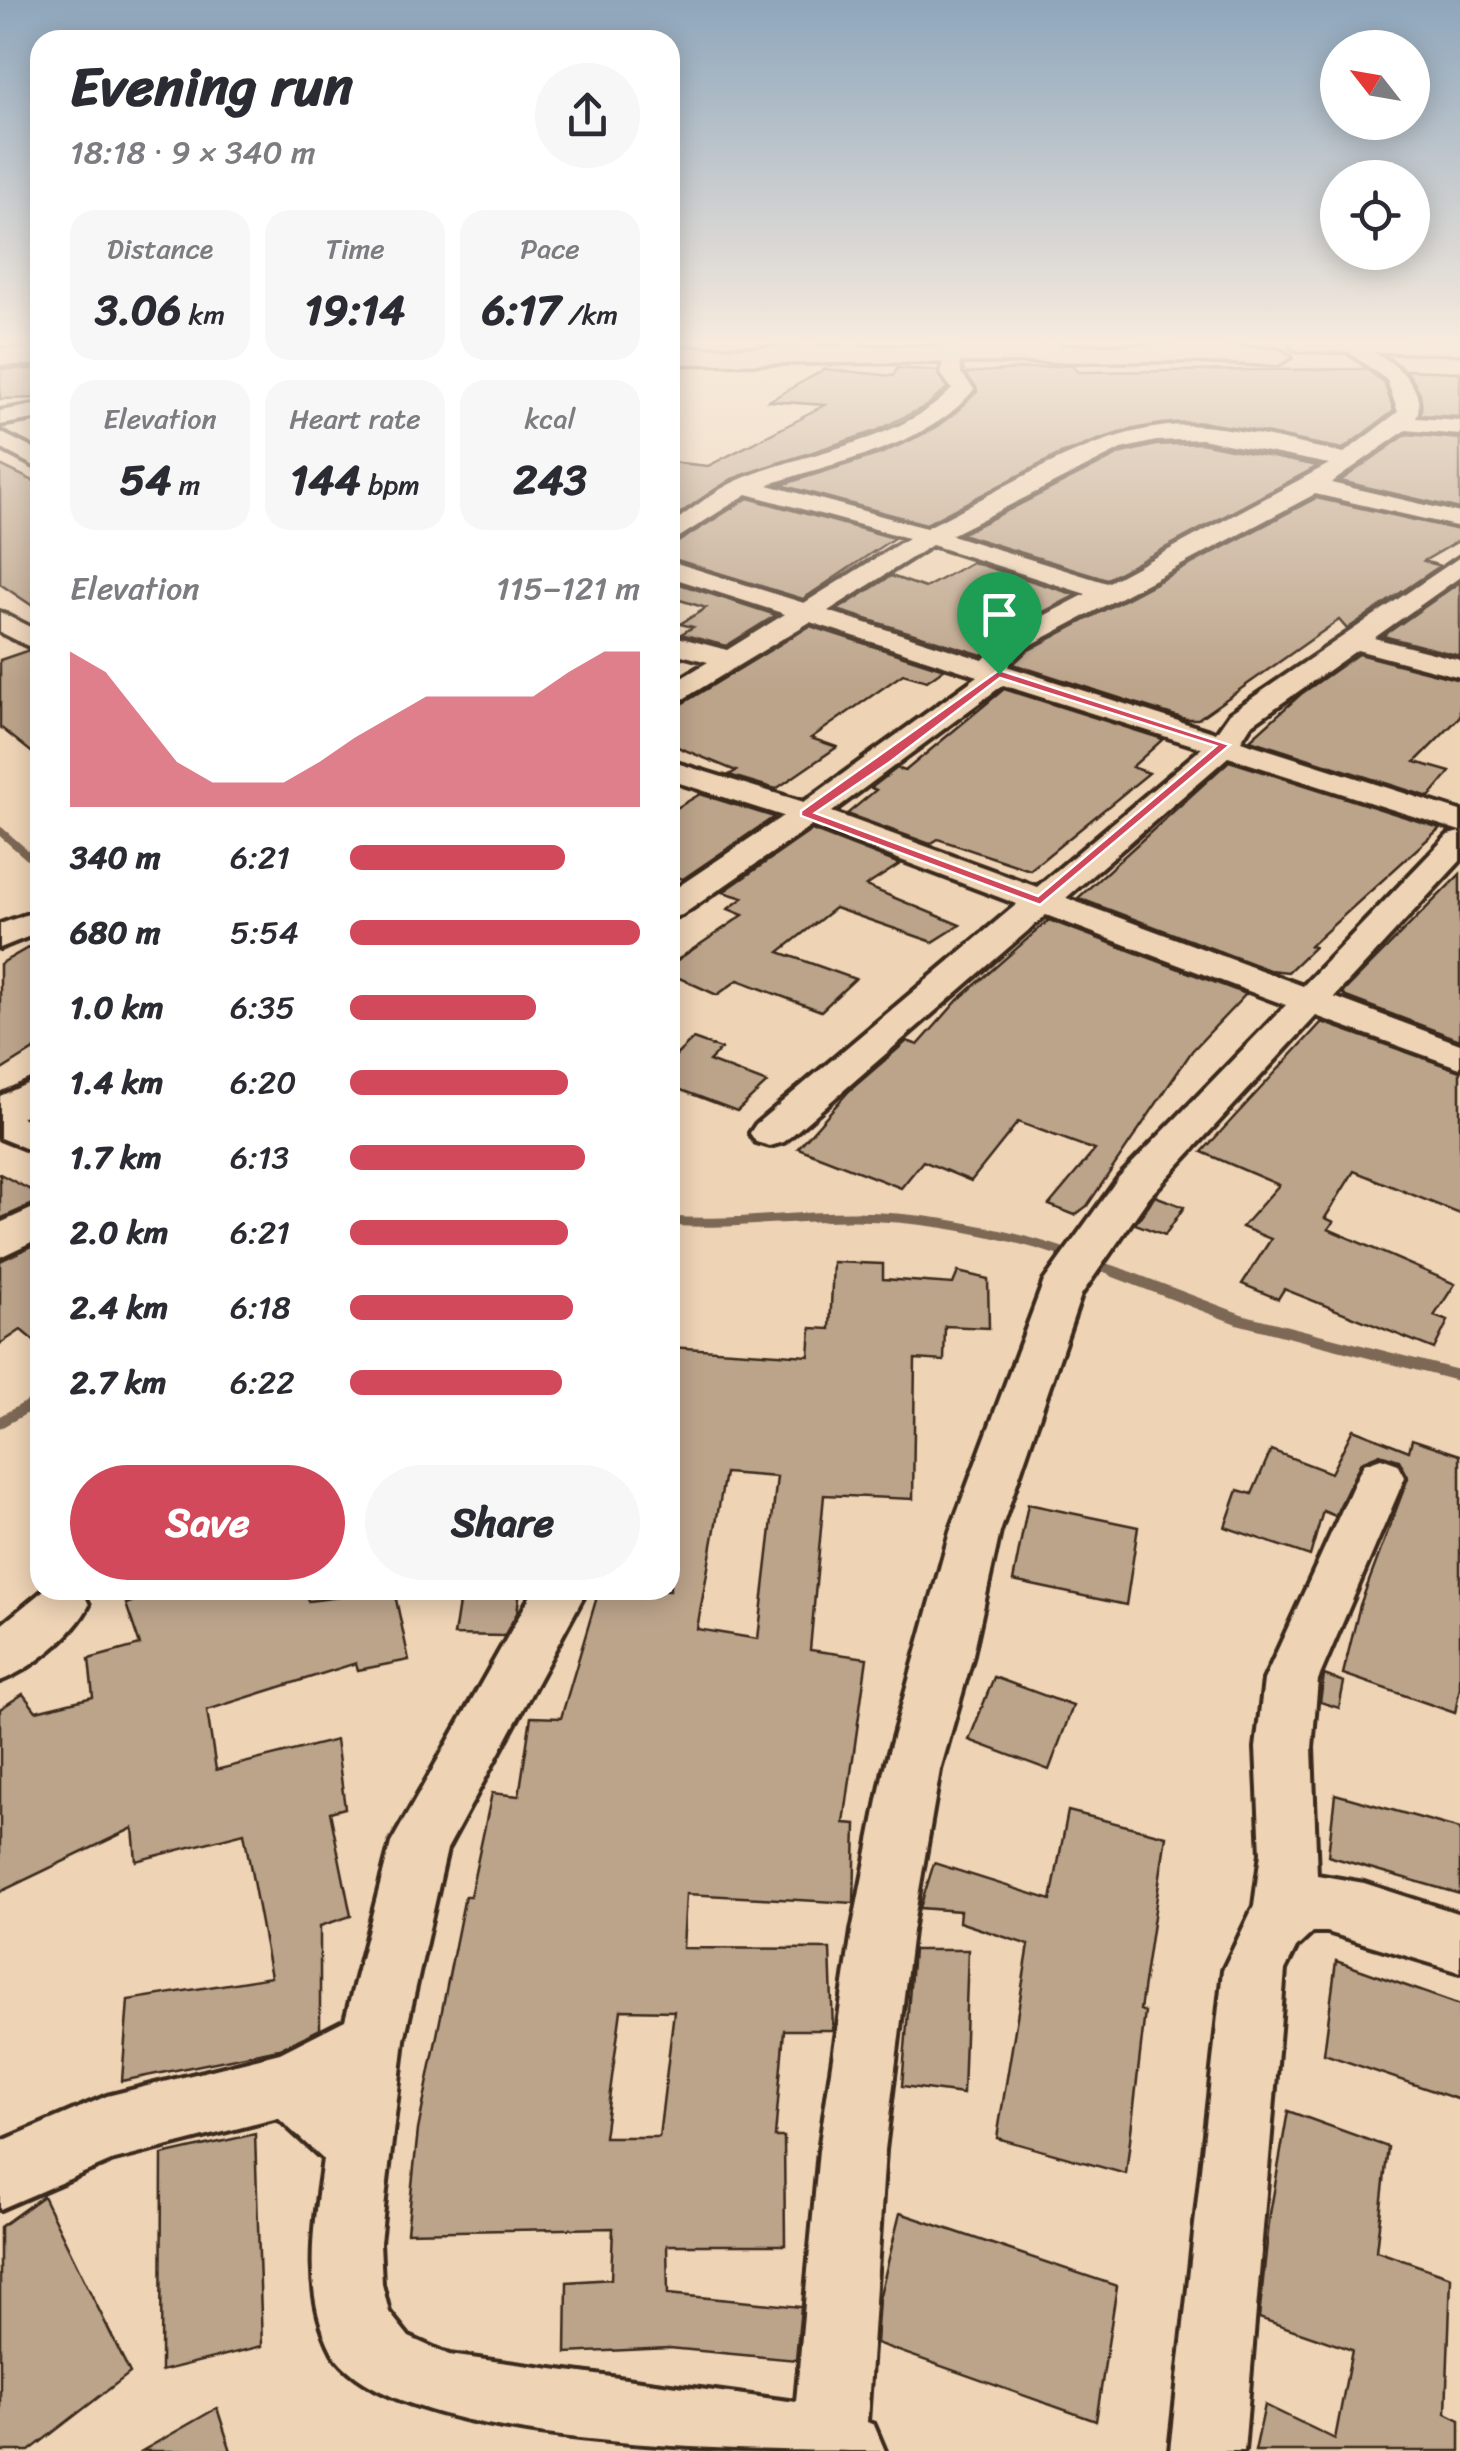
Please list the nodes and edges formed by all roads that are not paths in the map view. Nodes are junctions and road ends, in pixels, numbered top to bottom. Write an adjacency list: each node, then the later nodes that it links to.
1 (829, 455): 6 (street)
2 (1089, 455): 10 (street)
3 (1322, 455): 5 (street)
4 (1359, 455): 5 (street)
5 (1351, 461): 7 (street)
6 (744, 486): 9 (street); 10 (street)
7 (1312, 486): 8 (street); 13 (street)
8 (1460, 520)
9 (680, 528)
10 (929, 536): 13 (street); 14 (street)
11 (1460, 565): 17 (street)
12 (680, 572): 14 (street)
13 (1106, 592): 21 (street)
14 (810, 612): 19 (street); 21 (street)
15 (0, 620): 16 (street)
16 (30, 638)
17 (1351, 640): 20 (street); 23 (street)
18 (680, 646): 19 (street)
19 (727, 660): 22 (street)
20 (1460, 669)
21 (999, 674): 23 (street); 25 (street)
22 (680, 691)
23 (1224, 745): 26 (street); 29 (street)
24 (680, 773): 25 (street)
25 (806, 813): 28 (street); 29 (street)
26 (1460, 821)
27 (1460, 842): 30 (street)
28 (680, 901)
29 (1040, 901): 30 (street); 35 (street)
30 (1310, 1003): 31 (street); 49 (street)
31 (1460, 1056)
32 (30, 1096): 33 (street)
33 (0, 1114)
34 (0, 1122): 36 (street)
35 (770, 1133)
36 (30, 1136)
37 (30, 1225): 38 (street)
38 (0, 1242)
39 (1381, 1476): 43 (street)
40 (554, 1600): 45 (street)
41 (63, 1605): 42 (street)
42 (0, 1658)
43 (1283, 1918): 44 (street); 50 (street)
44 (1460, 1943)
45 (372, 2040): 46 (street); 47 (street)
46 (288, 2083): 47 (street); 48 (street)
47 (359, 2146): 49 (street)
48 (0, 2176)
49 (839, 2447)
50 (1207, 2451)

